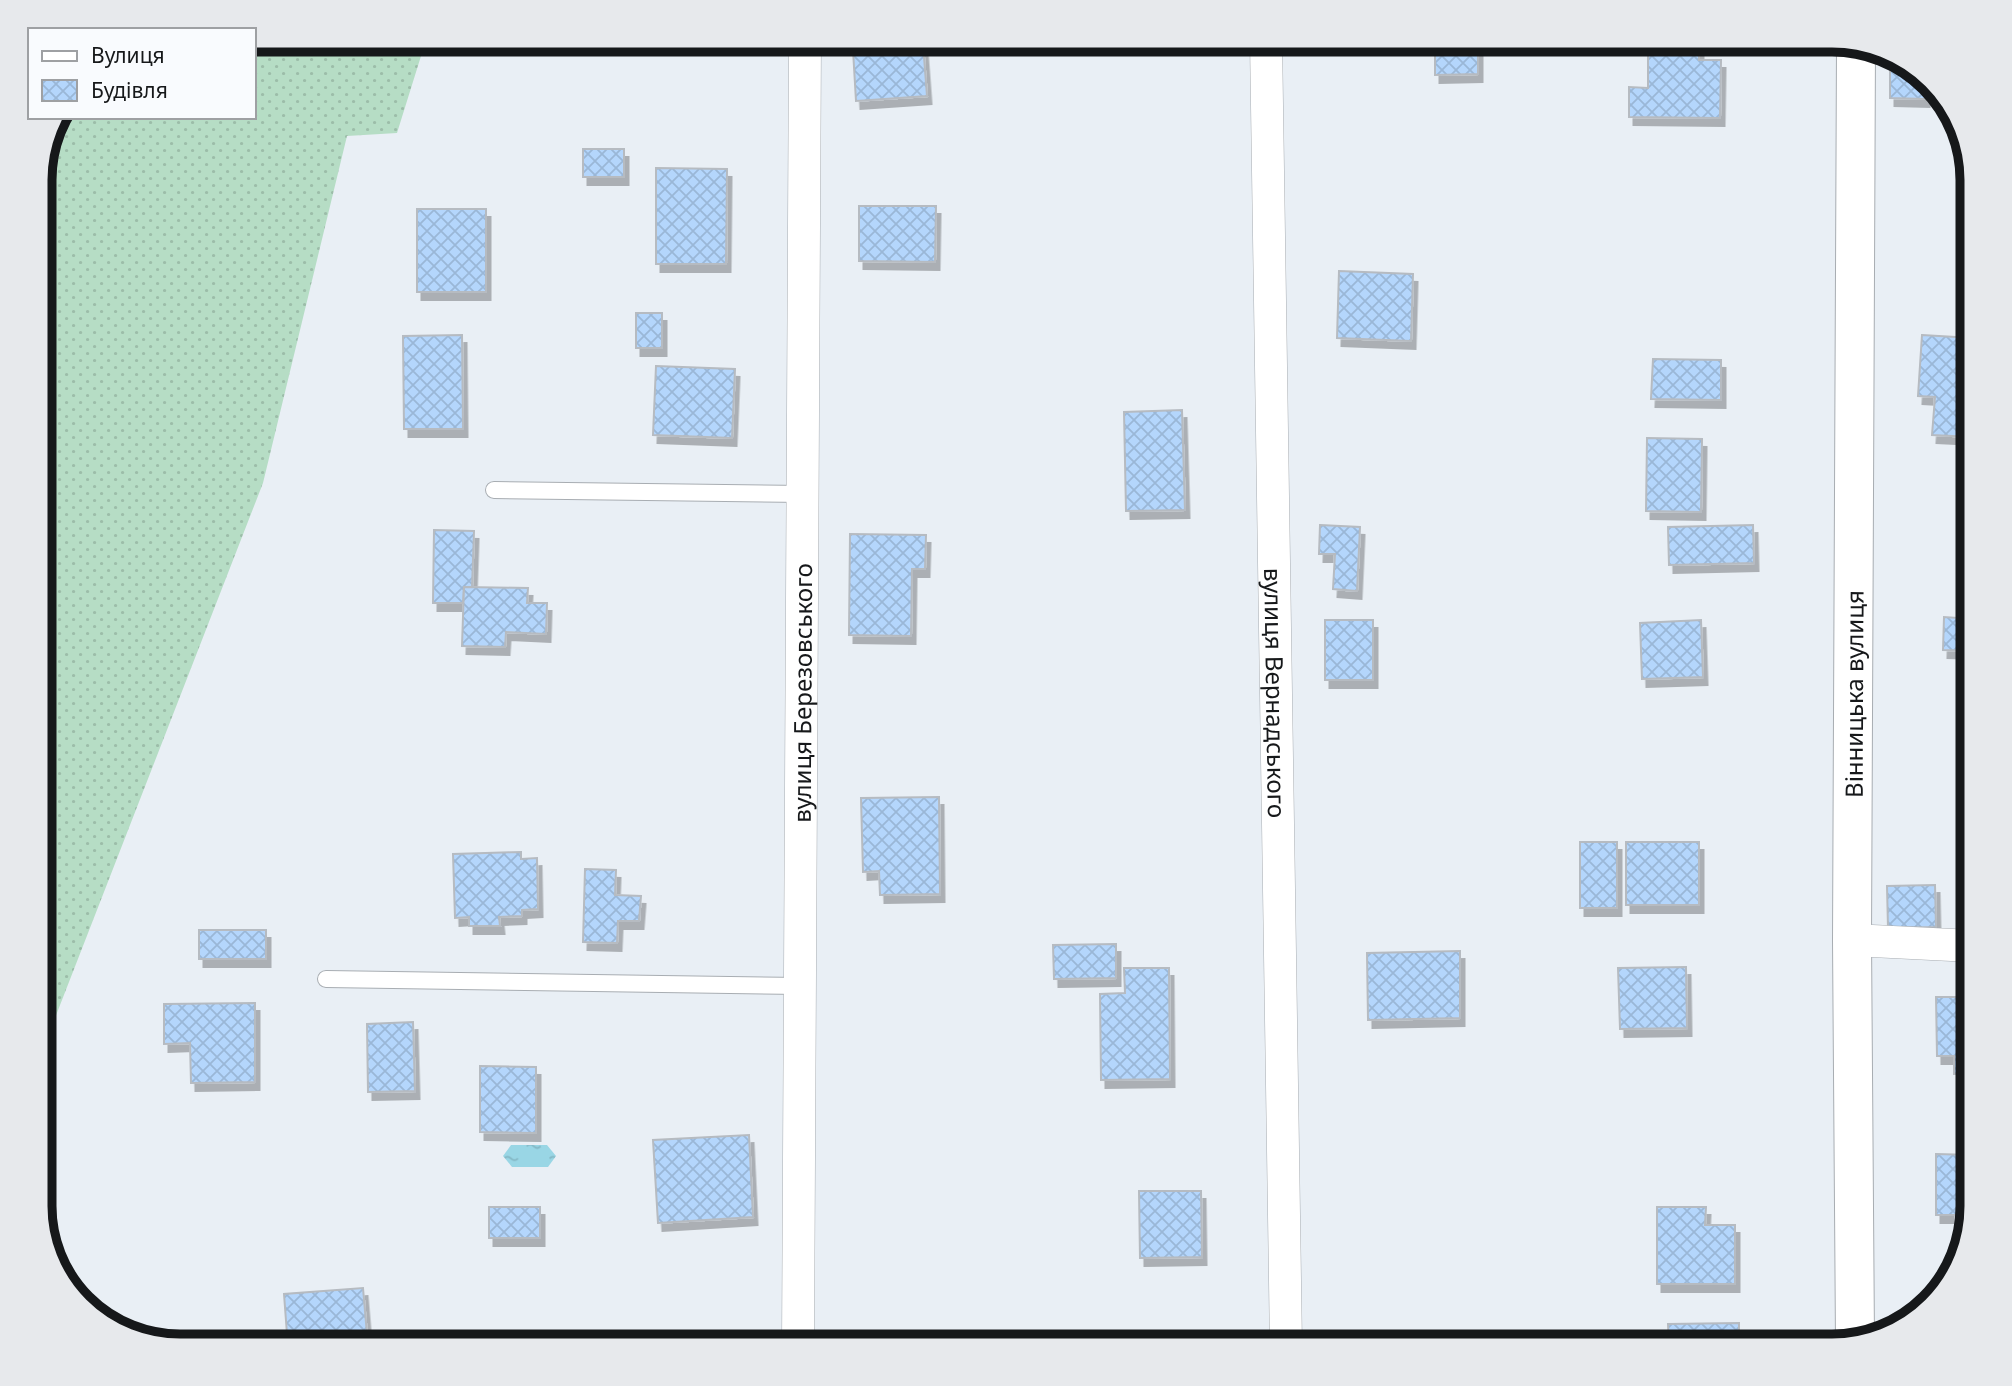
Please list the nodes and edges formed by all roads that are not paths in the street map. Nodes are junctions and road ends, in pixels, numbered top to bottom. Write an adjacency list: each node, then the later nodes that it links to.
1 (805, 52): 5 (street, вулиця Березовського)
2 (1266, 52): 12 (street, вулиця Вернадського)
3 (1856, 55): 6 (street, Вінницька вулиця)
4 (494, 490): 5 (lane)
5 (804, 494): 9 (street, вулиця Березовського)
6 (1852, 940): 7 (street); 10 (street, Вінницька вулиця)
7 (1960, 945)
8 (326, 979): 9 (lane)
9 (801, 986): 11 (street, вулиця Березовського)
10 (1855, 1331)
11 (798, 1334)
12 (1286, 1334)

